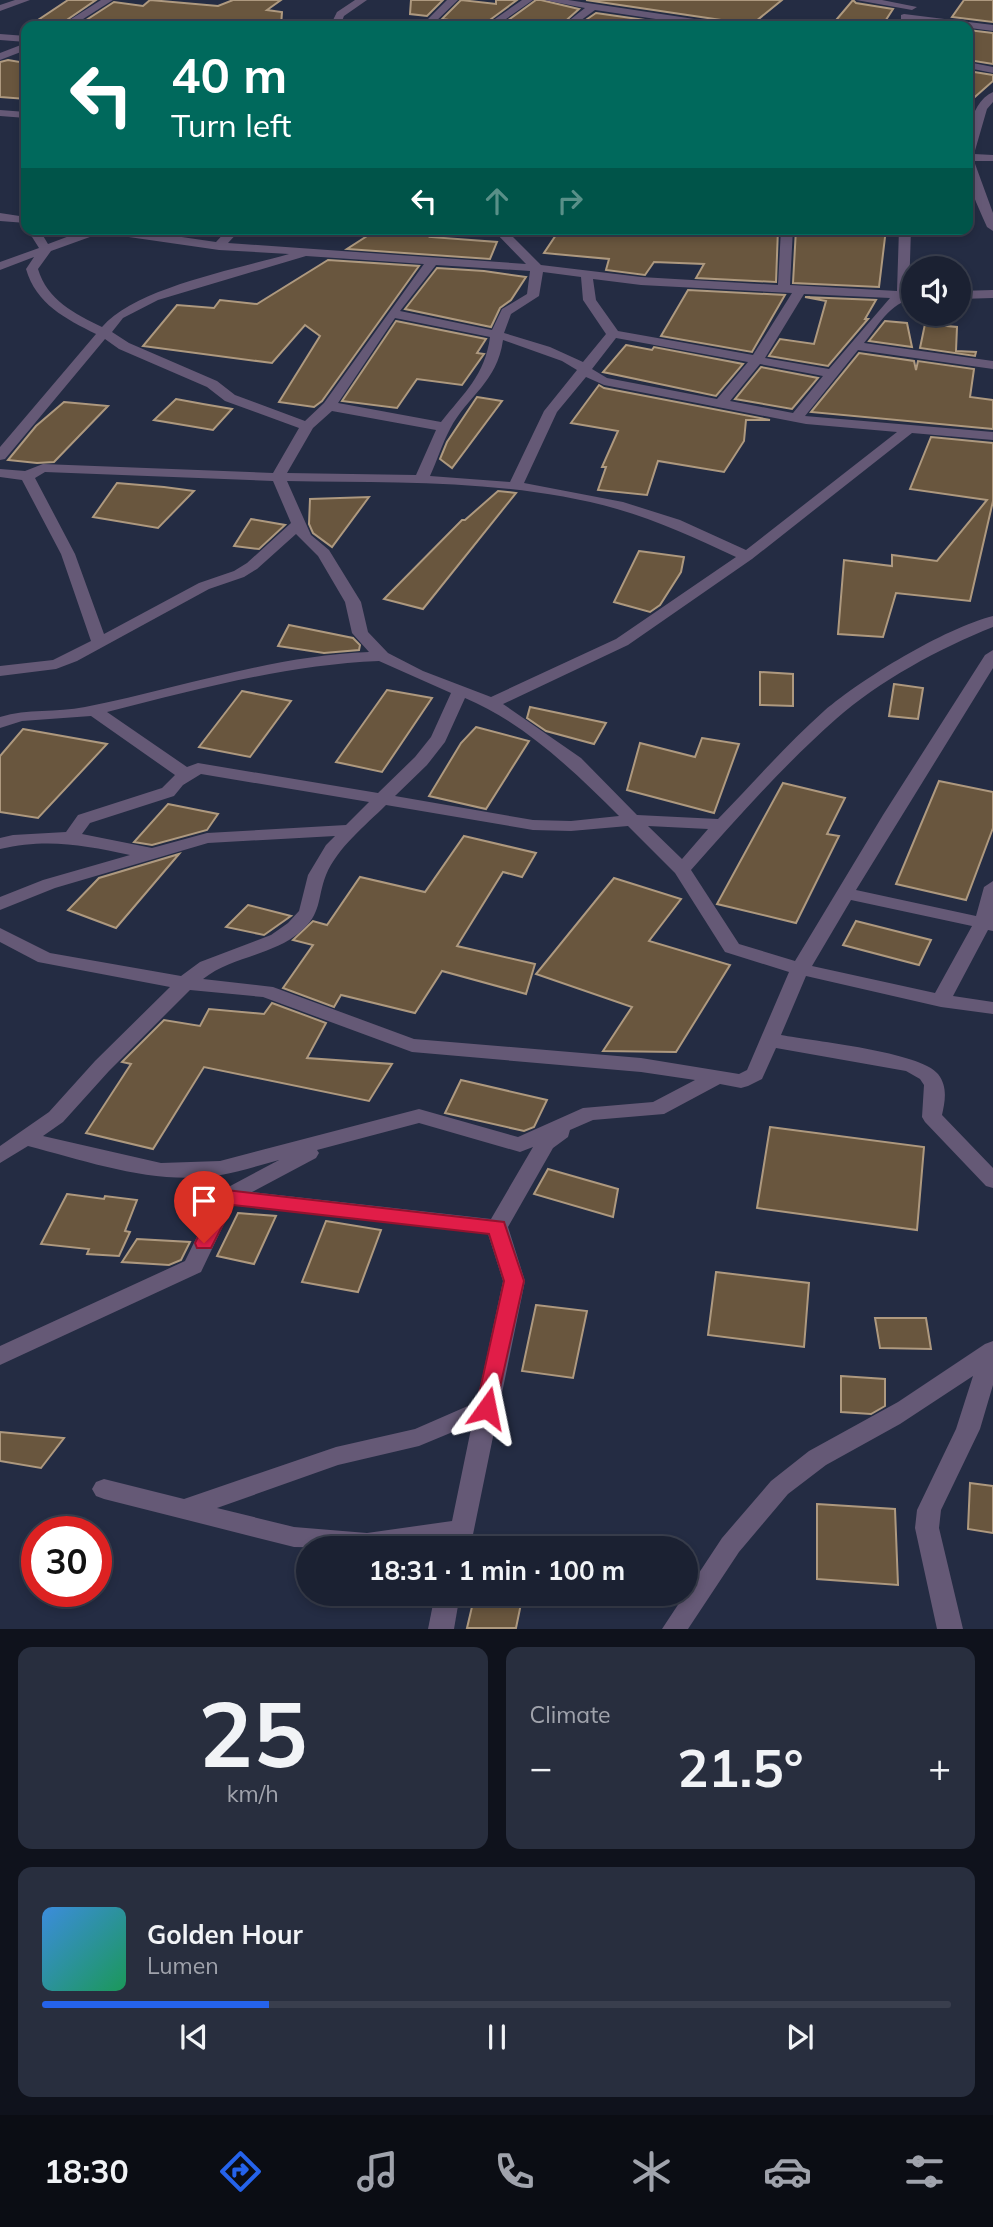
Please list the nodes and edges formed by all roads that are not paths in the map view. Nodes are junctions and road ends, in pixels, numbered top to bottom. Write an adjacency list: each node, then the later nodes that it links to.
1 (25, 0): 11 (street)
2 (108, 0): 14 (street)
3 (362, 0): 15 (street)
4 (453, 0): 16 (street)
5 (528, 0): 17 (street)
6 (549, 0): 10 (street)
7 (634, 0): 12 (street)
8 (861, 0): 9 (street)
9 (914, 3): 13 (street)
10 (593, 7): 12 (street); 18 (street)
11 (0, 8)
12 (616, 11): 19 (street)
13 (904, 17): 20 (street); 21 (street)
14 (73, 21)
15 (337, 21)
16 (431, 21)
17 (497, 21)
18 (574, 21)
19 (669, 21)
20 (899, 21)
21 (947, 21)
22 (0, 37): 23 (street)
23 (21, 39)
24 (21, 48): 25 (street)
25 (0, 57)
26 (973, 66): 27 (street)
27 (993, 70)
28 (993, 95): 31 (street)
29 (0, 113): 30 (street)
30 (21, 115)
31 (974, 129): 32 (street); 33 (street)
32 (993, 132)
33 (973, 134)
34 (973, 157): 35 (street)
35 (993, 159)
36 (973, 174): 37 (street)
37 (980, 199): 40 (street)
38 (0, 217): 39 (street)
39 (21, 219)
40 (993, 227)
41 (37, 235): 49 (street)
42 (85, 235): 49 (street)
43 (142, 235): 48 (street)
44 (229, 235): 48 (street)
45 (504, 235): 54 (street)
46 (787, 235): 56 (street)
47 (905, 235): 51 (street)
48 (219, 246): 50 (street)
49 (46, 250): 53 (street); 63 (street)
50 (310, 252): 52 (street); 63 (street)
51 (906, 256)
52 (432, 261): 54 (street); 62 (street)
53 (0, 266)
54 (537, 268): 55 (street); 64 (street)
55 (587, 274): 56 (street); 65 (street)
56 (784, 288): 57 (street)
57 (802, 289): 60 (street); 67 (street)
58 (993, 294): 59 (street)
59 (971, 295)
60 (901, 296)
61 (901, 299): 66 (street)
62 (392, 314): 64 (street); 72 (street)
63 (103, 332): 74 (street); 78 (street)
64 (497, 334): 69 (street); 75 (street)
65 (613, 334): 67 (street); 69 (street)
66 (854, 346): 68 (street); 70 (street)
67 (756, 361): 70 (street); 71 (street)
68 (993, 365)
69 (585, 371): 71 (street); 83 (street)
70 (829, 373): 73 (street)
71 (720, 404): 73 (street)
72 (329, 405): 74 (street); 75 (street)
73 (796, 418): 76 (street)
74 (307, 426): 81 (street)
75 (444, 427): 82 (street)
76 (909, 429): 77 (street); 85 (street)
77 (993, 436)
78 (0, 456)
79 (0, 474): 80 (street)
80 (27, 476): 81 (street); 87 (street)
81 (278, 477): 82 (street); 84 (street)
82 (422, 479): 83 (street)
83 (515, 487): 85 (street)
84 (299, 524): 87 (street); 89 (street)
85 (747, 556): 94 (street)
86 (993, 621): 100 (street)
87 (99, 641): 91 (street)
88 (993, 654): 107 (street)
89 (382, 656): 93 (street); 95 (street)
90 (0, 660): 91 (street)
91 (27, 667): 92 (street)
92 (0, 671)
93 (460, 691): 94 (street); 98 (street)
94 (491, 703): 99 (street)
95 (94, 710): 96 (street); 97 (street)
96 (0, 723)
97 (187, 775): 98 (street); 102 (street)
98 (380, 800): 99 (street); 101 (street)
99 (632, 820): 100 (street); 105 (street)
100 (722, 824): 105 (street)
101 (349, 830): 104 (street); 112 (street)
102 (71, 837): 103 (street); 104 (street)
103 (0, 844)
104 (153, 854): 108 (street)
105 (682, 870): 111 (street)
106 (993, 887): 109 (street)
107 (845, 893): 109 (street); 111 (street)
108 (0, 904)
109 (988, 924): 113 (street)
110 (0, 934): 112 (street)
111 (800, 969): 113 (street); 115 (street)
112 (185, 983): 116 (street); 118 (street)
113 (941, 1001): 114 (street)
114 (993, 1008)
115 (770, 1040): 116 (street); 121 (street)
116 (714, 1079): 117 (street)
117 (590, 1113): 119 (street); 123 (street)
118 (27, 1139): 119 (street); 120 (street)
119 (334, 1140): 122 (street)
120 (0, 1156)
121 (993, 1181)
122 (226, 1197): 123 (street); 125 (street)
123 (497, 1227): 126 (street)
124 (993, 1351): 133 (street); 134 (street)
125 (0, 1356)
126 (487, 1408): 128 (street); 129 (street)
127 (104, 1489): 128 (street)
128 (184, 1509): 130 (street)
129 (461, 1536)
130 (296, 1537)
131 (446, 1606): 132 (street)
132 (441, 1629)
133 (674, 1629)
134 (950, 1629)

